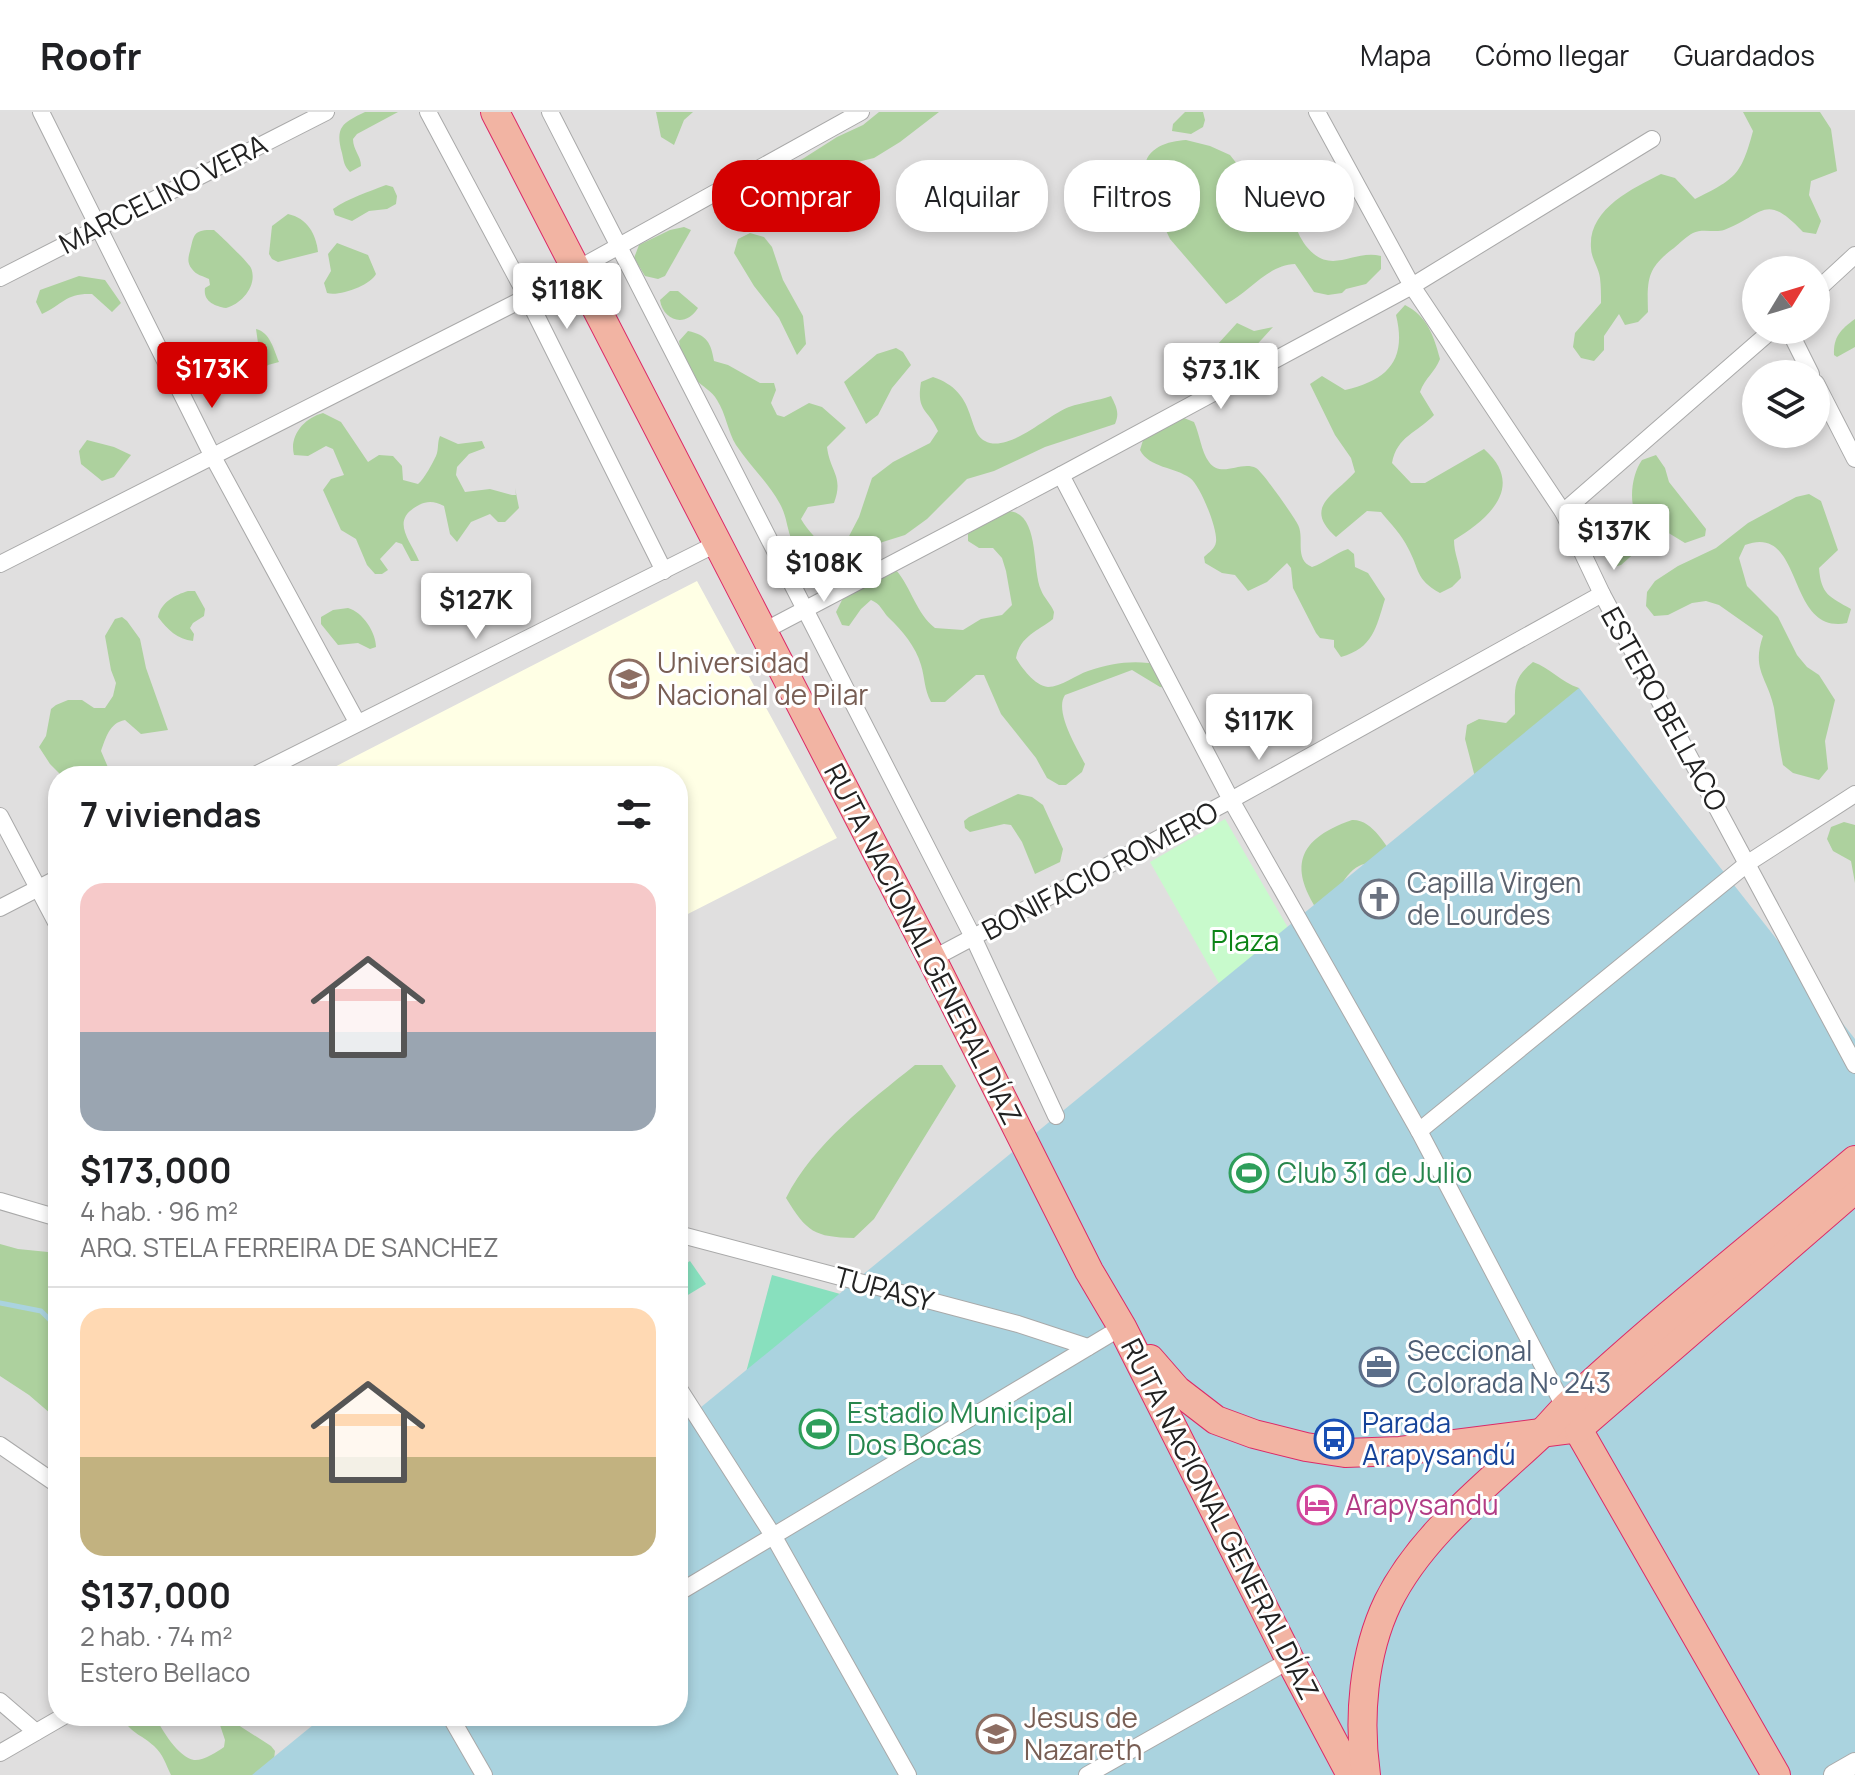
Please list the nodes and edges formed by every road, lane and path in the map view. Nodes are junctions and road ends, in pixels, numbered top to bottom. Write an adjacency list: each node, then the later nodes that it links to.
1 (41, 112): 9 (street)
2 (326, 112): 9 (street, MARCELINO VERA)
3 (428, 112): 16 (street)
4 (495, 112): 12 (highway, RUTA NACIONAL GENERAL DÍAZ)
5 (550, 112): 10 (street)
6 (861, 112): 10 (street)
7 (1317, 112): 15 (street, ESTERO BELLACO)
8 (1652, 139): 15 (street)
9 (98, 226): 13 (street, MARCELINO VERA); 19 (street)
10 (620, 246): 12 (street); 27 (street)
11 (1855, 255): 14 (street)
12 (577, 271): 16 (street); 23 (highway, RUTA NACIONAL GENERAL DÍAZ)
13 (0, 278)
14 (1830, 278)
15 (1412, 286): 21 (street); 22 (street, ESTERO BELLACO)
16 (527, 297): 19 (street); 25 (street)
17 (1756, 344): 22 (street)
18 (1830, 410): 20 (street)
19 (212, 455): 24 (street); 29 (street)
20 (1855, 459)
21 (1061, 475): 27 (street); 32 (street)
22 (1563, 512): 26 (street, ESTERO BELLACO)
23 (718, 543): 25 (street); 28 (highway, RUTA NACIONAL GENERAL DÍAZ)
24 (0, 564)
25 (664, 571): 29 (street)
26 (1602, 594): 32 (street, BONIFACIO ROMERO); 34 (street, ESTERO BELLACO)
27 (804, 610): 28 (street); 39 (street)
28 (762, 632): 40 (highway, RUTA NACIONAL GENERAL DÍAZ)
29 (357, 722): 30 (street)
30 (272, 766)
31 (1855, 794): 34 (street)
32 (1231, 800): 39 (street, BONIFACIO ROMERO); 43 (street)
33 (0, 816): 36 (street)
34 (1748, 863): 41 (street, ESTERO BELLACO); 43 (street)
35 (48, 883): 36 (street)
36 (38, 888): 37 (street); 38 (street)
37 (48, 907)
38 (0, 908)
39 (974, 939): 40 (street, BONIFACIO ROMERO); 42 (street)
40 (932, 959): 49 (highway, RUTA NACIONAL GENERAL DÍAZ)
41 (1855, 1065)
42 (1056, 1116)
43 (1419, 1131): 52 (street)
44 (1855, 1160): 52 (highway)
45 (1855, 1189): 52 (highway)
46 (0, 1201): 47 (street)
47 (48, 1215)
48 (688, 1237): 50 (street, TUPASY)
49 (1122, 1327): 50 (street); 53 (highway); 58 (highway, RUTA NACIONAL GENERAL DÍAZ)
50 (1088, 1347): 56 (street)
51 (688, 1403): 56 (street)
52 (1572, 1418): 53 (highway); 70 (highway)
53 (1544, 1431): 69 (highway)
54 (3, 1453): 55 (street)
55 (48, 1479)
56 (774, 1537): 57 (street); 66 (street)
57 (688, 1587)
58 (1290, 1660): 67 (street); 68 (highway, RUTA NACIONAL GENERAL DÍAZ)
59 (0, 1701): 62 (street)
60 (48, 1725): 62 (street)
61 (460, 1726): 65 (street)
62 (36, 1732): 63 (street)
63 (0, 1753)
64 (1855, 1763): 71 (street)
65 (484, 1775)
66 (908, 1775)
67 (1087, 1775)
68 (1351, 1775)
69 (1366, 1775)
70 (1776, 1775)
71 (1834, 1775)

